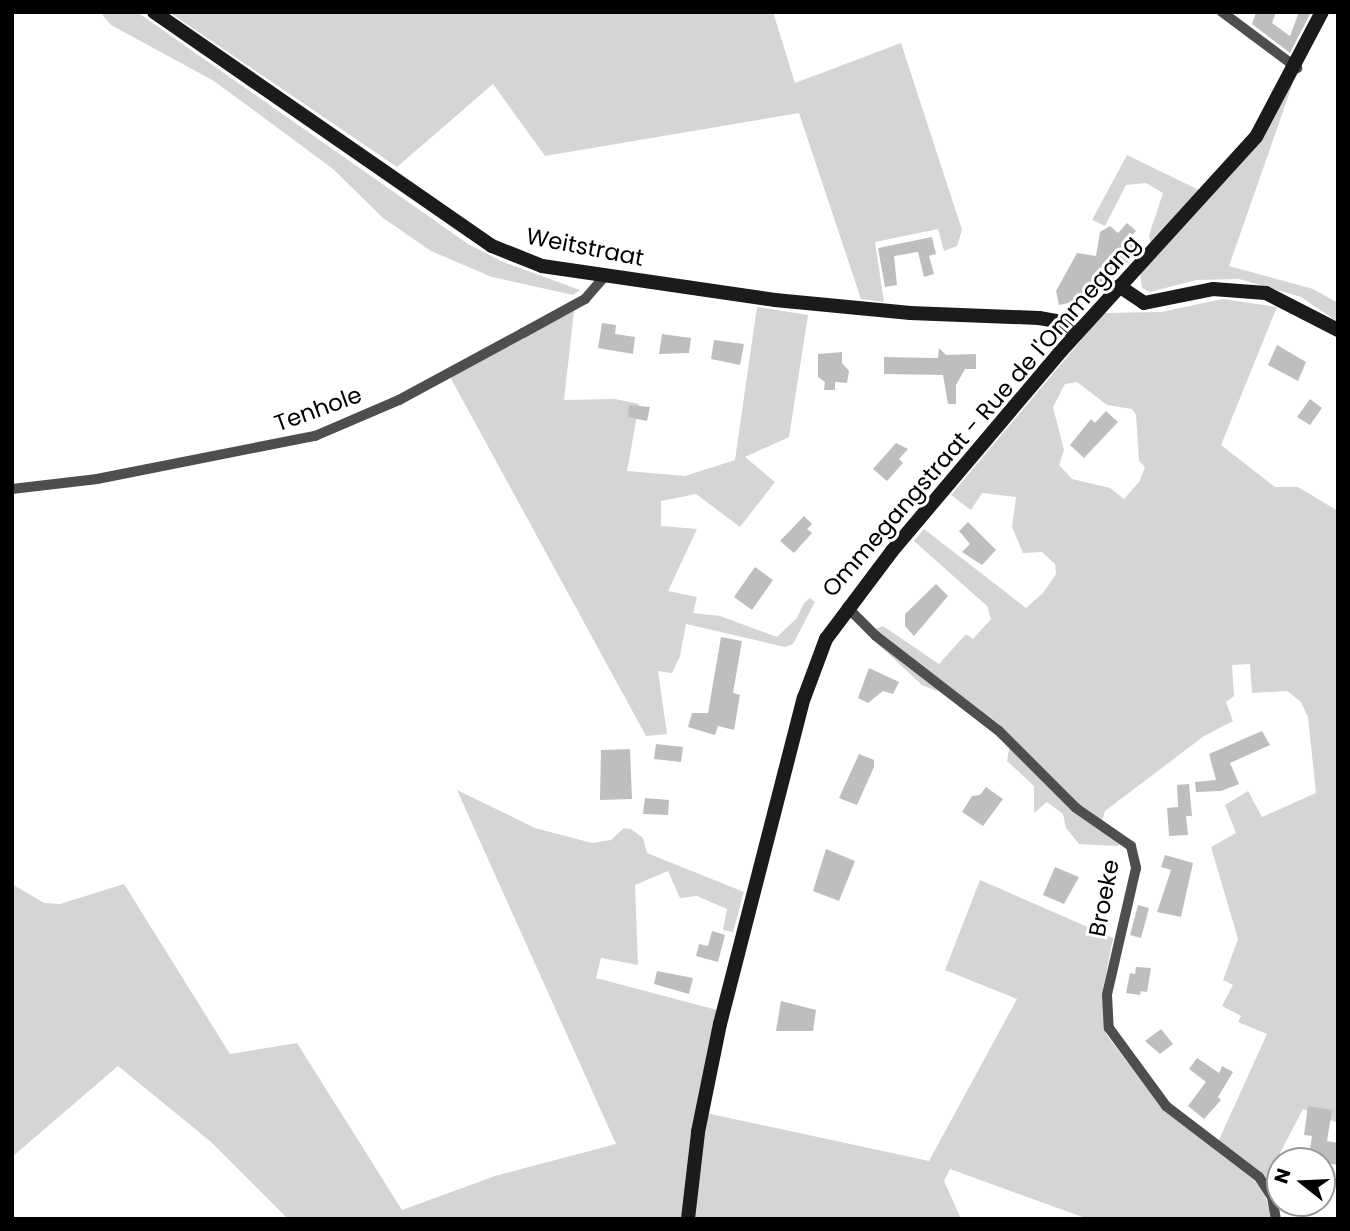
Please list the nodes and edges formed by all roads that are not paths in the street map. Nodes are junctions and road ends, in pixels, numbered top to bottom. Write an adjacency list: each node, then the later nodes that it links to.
1 (155, 12): 5 (main road, Weitstraat)
2 (1222, 12): 4 (street)
3 (1322, 12): 4 (main road, Ommegangstraat - Rue de l'Ommegang)
4 (1297, 68): 6 (main road, Ommegangstraat - Rue de l'Ommegang)
5 (604, 278): 8 (main road, Weitstraat); 9 (street, Tenhole)
6 (1119, 286): 7 (main road); 8 (main road, Ommegangstraat - Rue de l'Ommegang)
7 (1338, 330)
8 (1076, 335): 10 (main road, Ommegangstraat - Rue de l'Ommegang)
9 (12, 489)
10 (847, 607): 11 (main road, Ommegangstraat - Rue de l'Ommegang); 12 (street, Broeke)
11 (688, 1219)
12 (1276, 1219)

